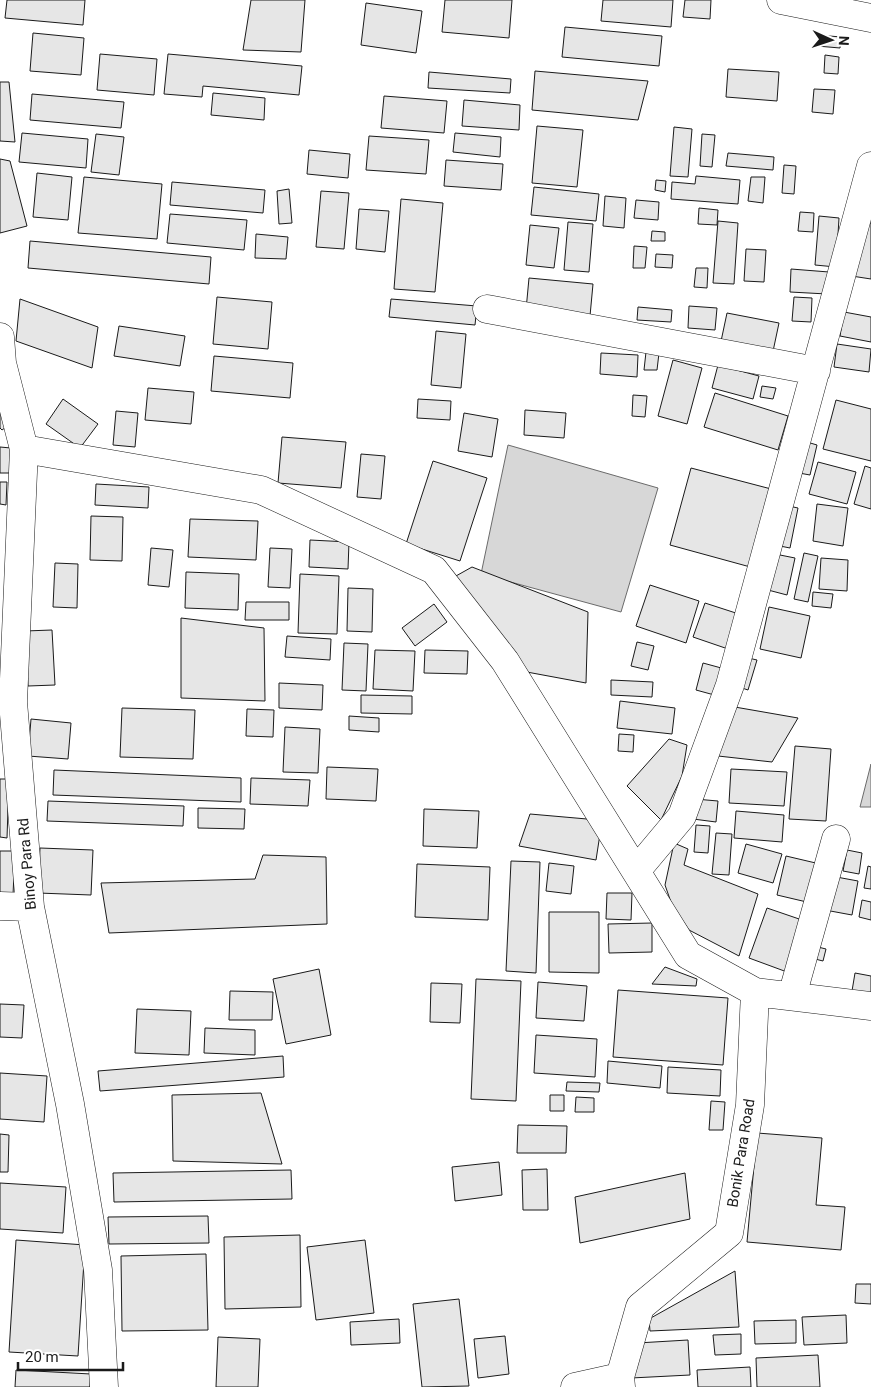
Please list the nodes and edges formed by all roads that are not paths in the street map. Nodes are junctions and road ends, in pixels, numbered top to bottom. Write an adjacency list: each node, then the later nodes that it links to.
1 (790, 1): 2 (street)
2 (871, 18)
3 (871, 166): 6 (street)
4 (487, 309): 6 (street)
5 (1, 354): 7 (street, Binoy Para Rd)
6 (816, 371): 9 (street)
7 (24, 449): 9 (street); 11 (street, Binoy Para Rd)
8 (836, 839): 13 (street)
9 (636, 871): 12 (street)
10 (0, 906): 11 (street)
11 (30, 907): 16 (street, Binoy Para Rd)
12 (755, 992): 13 (street); 15 (street, Bonik Para Road)
13 (792, 996): 14 (street)
14 (871, 1006)
15 (621, 1382): 17 (street)
16 (104, 1387)
17 (575, 1387)

